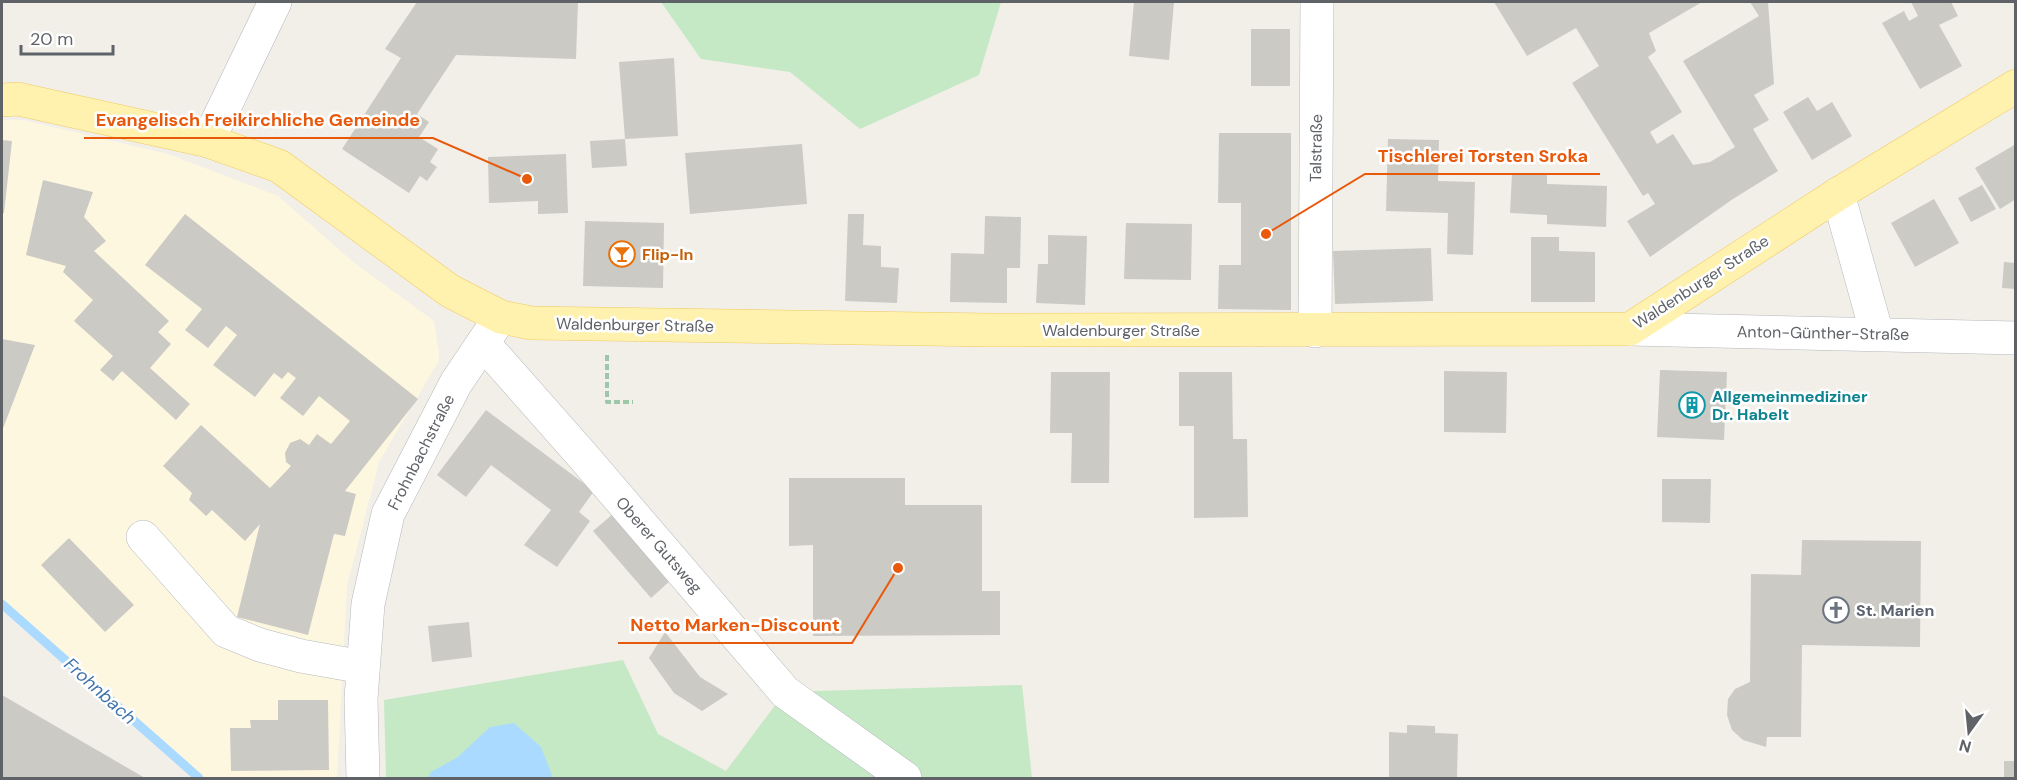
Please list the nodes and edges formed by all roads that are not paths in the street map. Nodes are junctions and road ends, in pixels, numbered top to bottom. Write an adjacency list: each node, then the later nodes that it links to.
1 (274, 2): 5 (street)
2 (1317, 2): 9 (street, Talstraße)
3 (2016, 86): 6 (main road, Waldenburger Straße)
4 (2, 100): 5 (main road, Waldenburger Straße)
5 (208, 141): 7 (main road, Waldenburger Straße)
6 (1838, 194): 8 (main road, Waldenburger Straße); 10 (street)
7 (501, 316): 9 (main road, Waldenburger Straße); 12 (street, Frohnbachstraße)
8 (1630, 329): 9 (main road, Waldenburger Straße); 10 (street, Anton-Günther-Straße)
9 (1315, 331)
10 (1877, 334): 11 (street, Anton-Günther-Straße)
11 (2016, 338)
12 (483, 343): 14 (street, Frohnbachstraße); 16 (street, Oberer Gutsweg)
13 (143, 537): 14 (street)
14 (363, 667): 15 (street, Frohnbachstraße)
15 (363, 778)
16 (905, 778)

